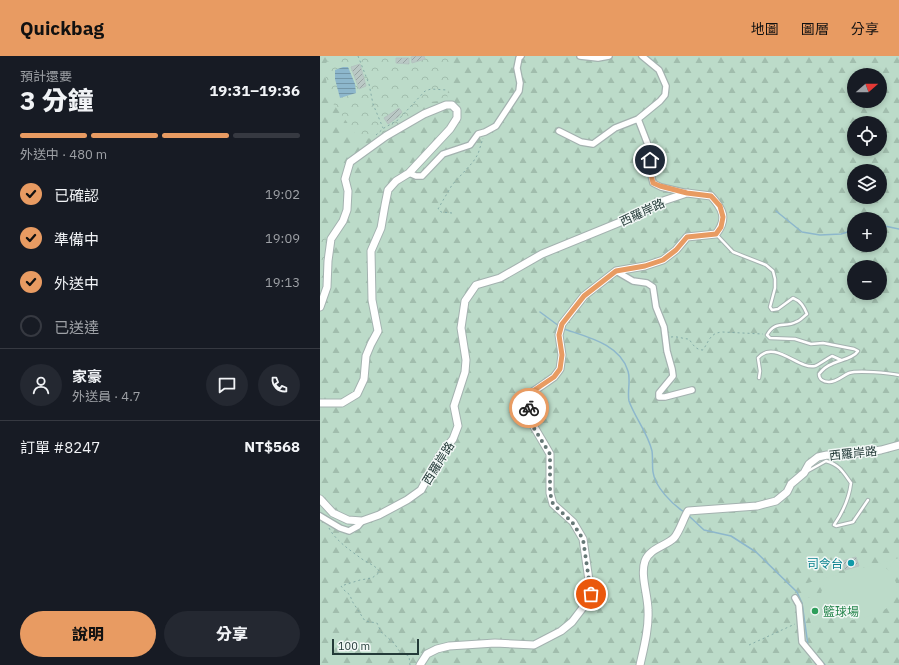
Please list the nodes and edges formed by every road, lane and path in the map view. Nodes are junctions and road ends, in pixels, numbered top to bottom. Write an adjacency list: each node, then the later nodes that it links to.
1 (358, 56): 8 (path)
2 (521, 56): 10 (street)
3 (580, 56): 4 (street)
4 (609, 56)
5 (642, 56): 7 (street)
6 (447, 90): 8 (path)
7 (638, 119): 9 (street); 13 (street)
8 (384, 128): 11 (path)
9 (559, 131)
10 (485, 132): 12 (street); 14 (path)
11 (374, 136)
12 (410, 173): 17 (street); 24 (street)
13 (687, 193): 15 (street, 西羅岸路); 30 (street, 西羅岸路)
14 (452, 213)
15 (716, 234): 16 (street); 18 (lane)
16 (616, 271): 19 (street); 36 (street)
17 (320, 307)
18 (767, 335): 19 (path); 20 (lane)
19 (665, 337): 23 (street)
20 (842, 360): 21 (lane); 22 (lane)
21 (899, 375)
22 (759, 378)
23 (692, 390)
24 (320, 404)
25 (899, 445): 26 (street, 西羅岸路)
26 (804, 473): 28 (lane); 37 (street, 西羅岸路)
27 (320, 499): 30 (street)
28 (868, 500)
29 (320, 516): 31 (street)
30 (362, 521): 31 (street)
31 (331, 524): 35 (path)
32 (795, 598): 33 (street)
33 (801, 622): 34 (path); 38 (street)
34 (749, 644)
35 (410, 665)
36 (420, 665)
37 (640, 665)
38 (821, 665)

